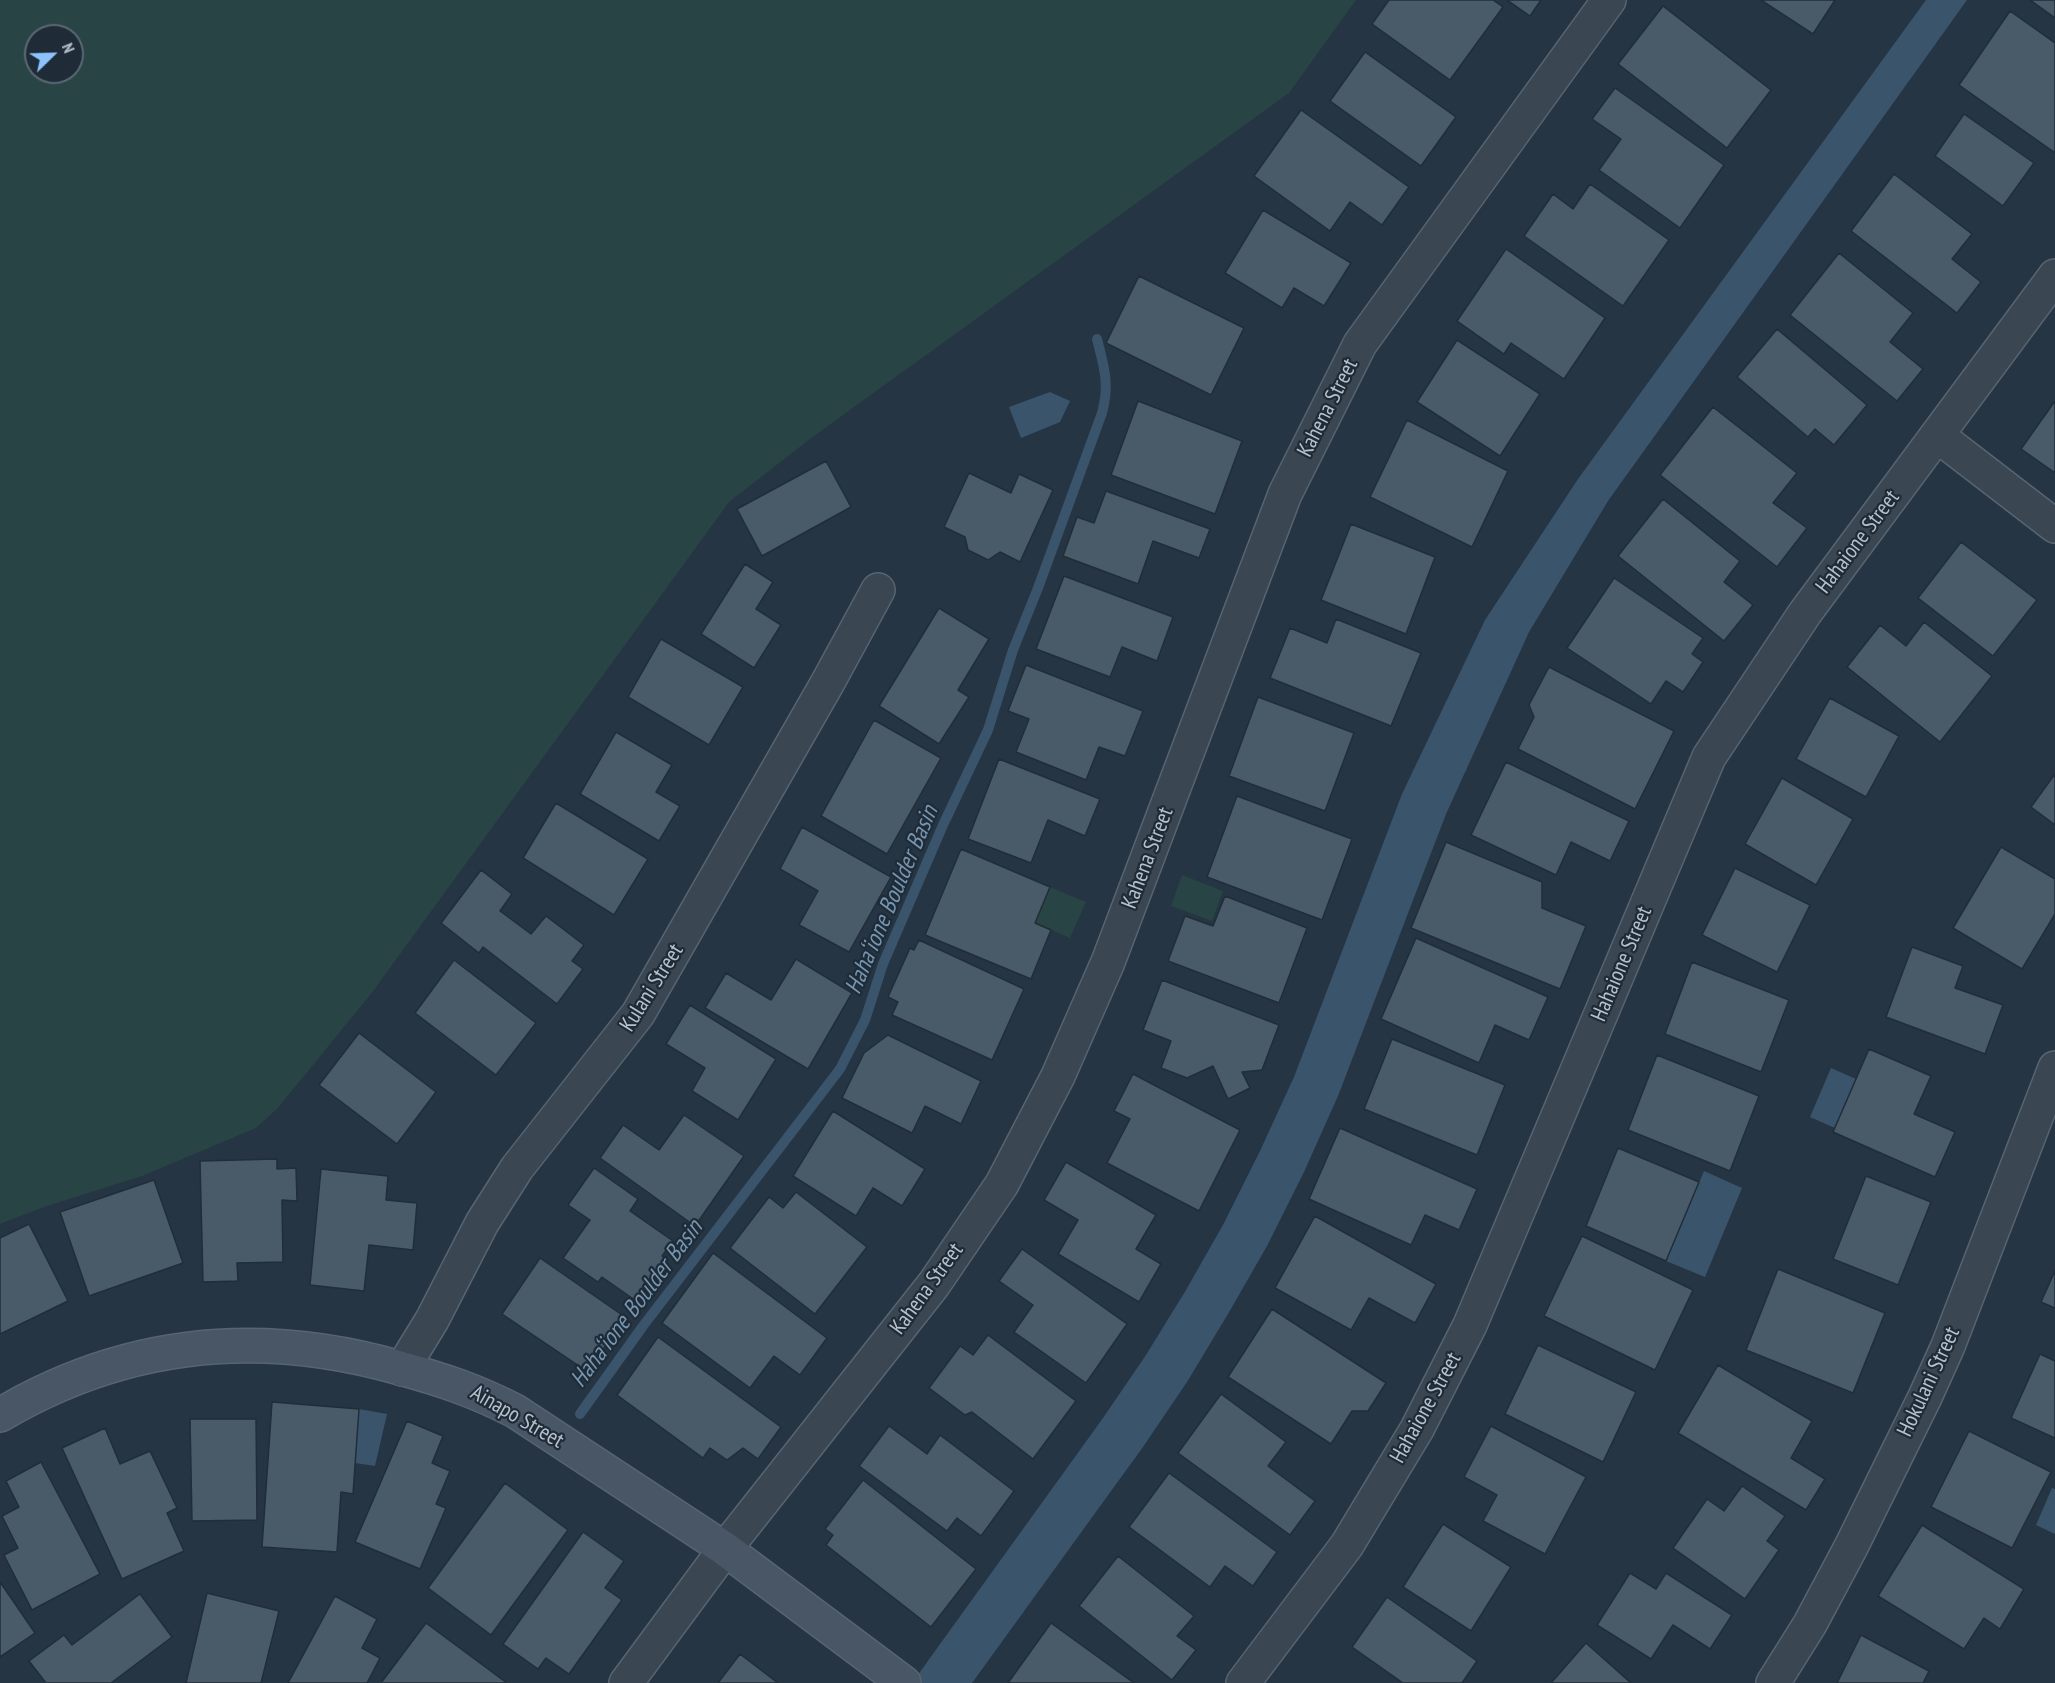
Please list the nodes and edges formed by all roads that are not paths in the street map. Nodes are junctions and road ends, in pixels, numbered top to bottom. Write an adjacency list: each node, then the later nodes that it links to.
1 (1610, 0): 9 (street, Kahena Street)
2 (2055, 276): 3 (street, Hahaione Street)
3 (1938, 436): 4 (street); 12 (street, Hahaione Street)
4 (2055, 526)
5 (878, 590): 7 (street, Kulani Street)
6 (2055, 1068): 13 (street, Hokulani Street)
7 (402, 1369): 8 (street, Ainapo Street); 9 (street, Ainapo Street)
8 (0, 1415)
9 (724, 1549): 10 (street, Ainapo Street); 11 (street, Kahena Street)
10 (899, 1679)
11 (626, 1683)
12 (1243, 1683)
13 (1773, 1683)

